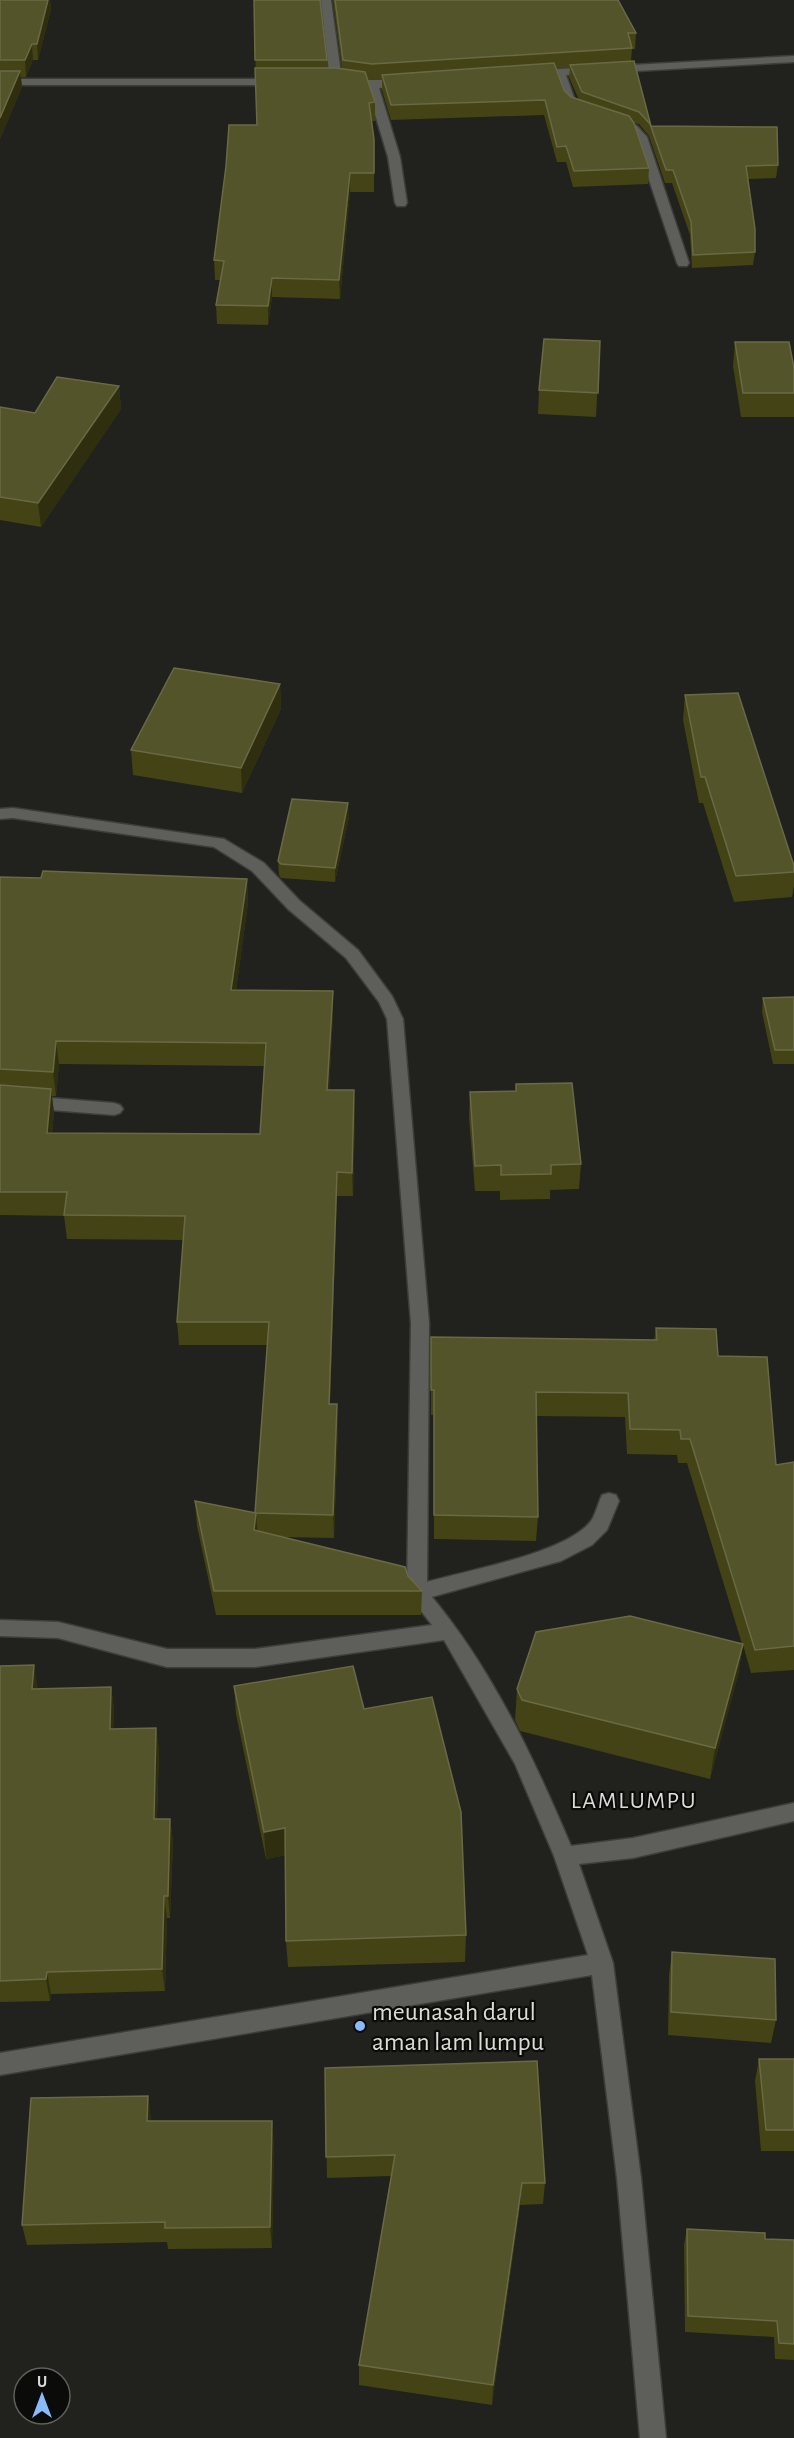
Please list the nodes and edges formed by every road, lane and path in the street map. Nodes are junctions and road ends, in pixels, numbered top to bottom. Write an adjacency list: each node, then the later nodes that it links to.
1 (326, 0): 8 (street)
2 (794, 59): 3 (street)
3 (559, 72): 4 (street); 10 (street)
4 (524, 74)
5 (288, 81): 6 (street)
6 (0, 82)
7 (419, 82): 8 (street)
8 (372, 85): 9 (street)
9 (401, 203)
10 (683, 263)
11 (0, 814): 15 (street)
12 (0, 1100): 13 (street)
13 (114, 1109)
14 (609, 1501): 15 (street)
15 (417, 1593): 17 (street)
16 (0, 1628): 17 (street)
17 (449, 1631): 19 (street)
18 (794, 1812): 19 (street)
19 (565, 1856): 20 (street)
20 (602, 1963): 21 (street); 22 (street)
21 (0, 2064)
22 (653, 2438)

